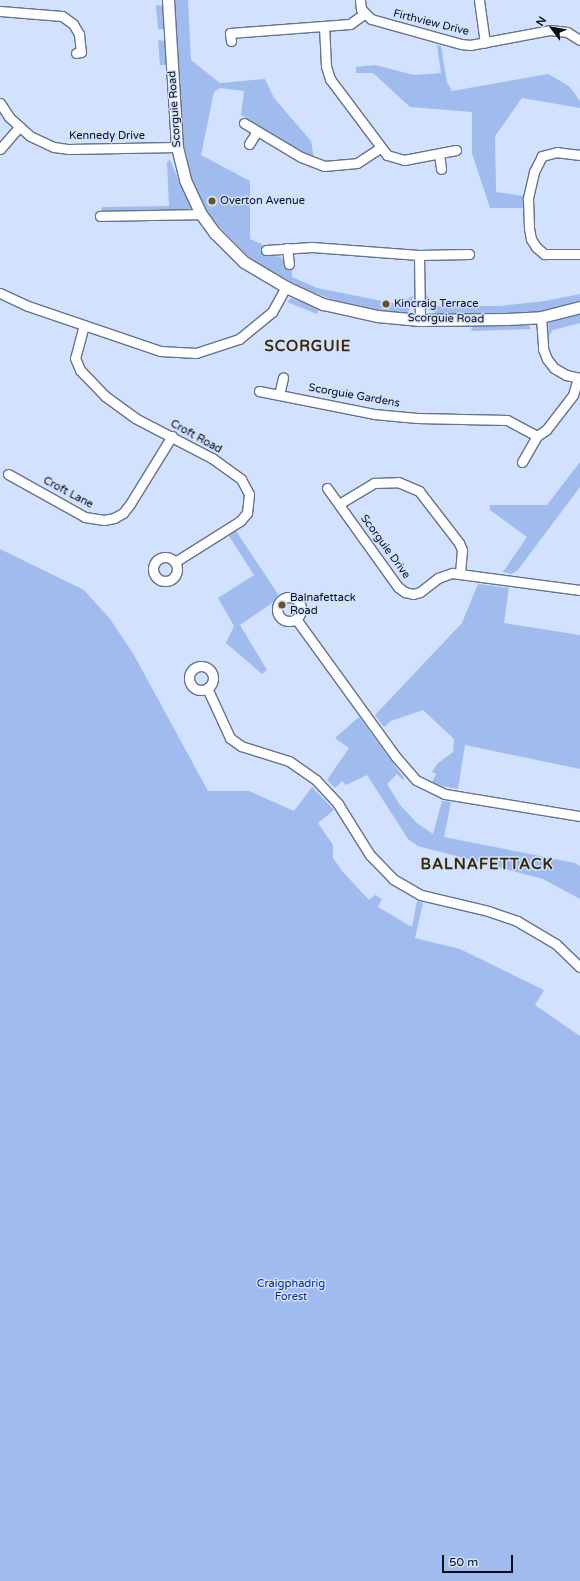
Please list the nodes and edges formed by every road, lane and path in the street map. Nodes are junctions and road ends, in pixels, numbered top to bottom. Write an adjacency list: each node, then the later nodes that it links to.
1 (168, 0): 16 (street, Scorguie Road)
2 (360, 0): 5 (street)
3 (479, 0): 9 (street, Firthview Drive)
4 (0, 11): 10 (street)
5 (364, 14): 6 (street); 9 (street, Firthview Drive)
6 (324, 26): 7 (street); 17 (street)
7 (231, 40)
8 (580, 40): 9 (street, Firthview Drive)
9 (485, 43)
10 (76, 53)
11 (0, 103): 13 (street, Kennedy Drive)
12 (244, 123): 14 (street)
13 (19, 127): 16 (street, Kennedy Drive); 18 (street)
14 (257, 131): 15 (street); 17 (street)
15 (249, 144)
16 (177, 147): 23 (street, Scorguie Road)
17 (380, 148): 20 (street)
18 (0, 149)
19 (456, 150): 20 (street)
20 (438, 154): 22 (street)
21 (580, 155): 28 (street)
22 (441, 169)
23 (201, 214): 24 (street); 31 (street, Scorguie Road)
24 (100, 216)
25 (287, 248): 26 (street); 29 (street); 30 (street)
26 (266, 250)
27 (469, 254): 29 (street)
28 (580, 254)
29 (419, 255): 35 (street)
30 (289, 264)
31 (286, 287): 35 (street, Scorguie Road); 36 (street)
32 (0, 292): 36 (street)
33 (580, 307): 34 (street, Scorguie Road)
34 (541, 317): 35 (street, Scorguie Road); 38 (street)
35 (420, 320)
36 (84, 325): 41 (street, Croft Road)
37 (283, 377): 40 (street)
38 (579, 378): 42 (street)
39 (259, 391): 40 (street, Scorguie Gardens)
40 (279, 395): 42 (street, Scorguie Gardens)
41 (172, 436): 44 (street, Croft Lane); 47 (street, Croft Road)
42 (538, 436): 43 (street)
43 (522, 462)
44 (8, 474)
45 (327, 488): 46 (street, Scorguie Drive)
46 (340, 504): 48 (street, Scorguie Drive); 48 (street)
47 (175, 562)
48 (460, 573): 49 (street, Scorguie Drive)
49 (580, 590)
50 (296, 619): 52 (street)
51 (207, 688): 53 (street)
52 (580, 816)
53 (580, 967)

